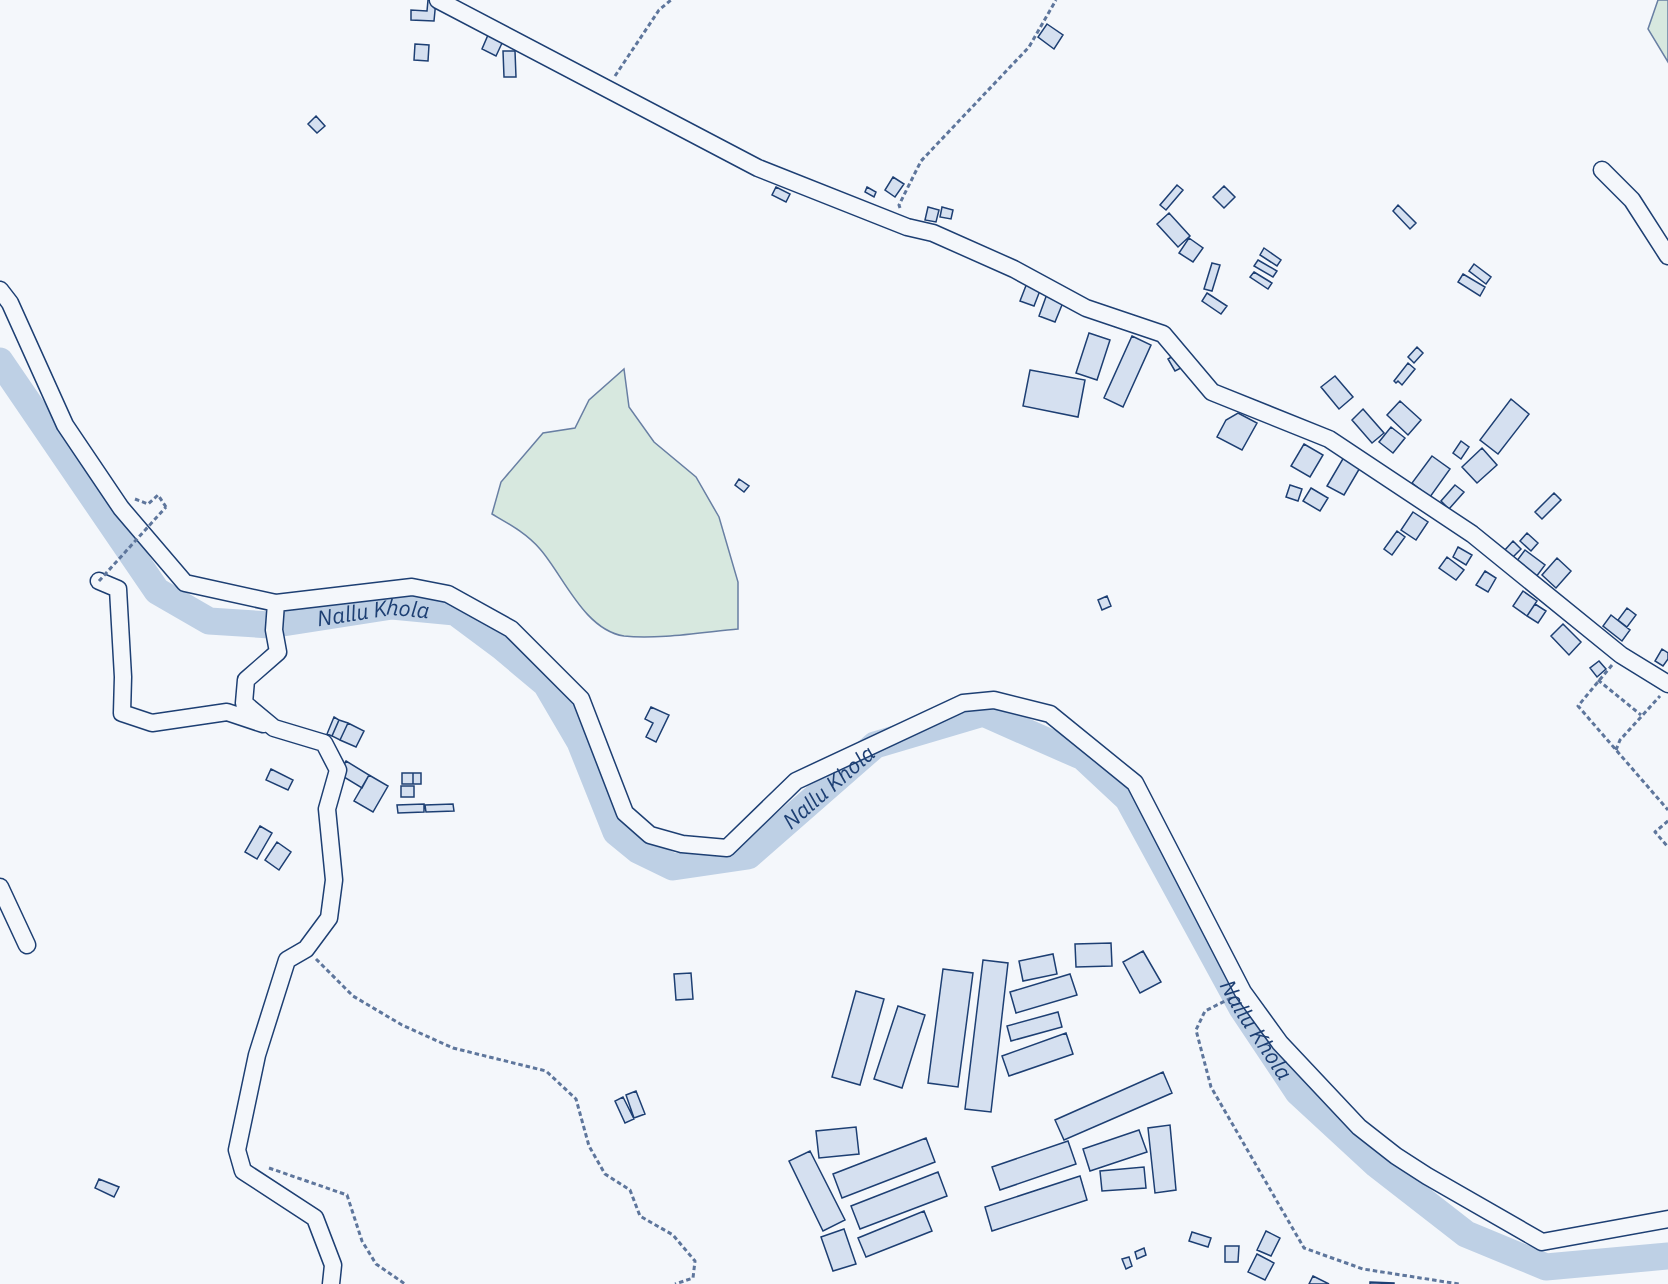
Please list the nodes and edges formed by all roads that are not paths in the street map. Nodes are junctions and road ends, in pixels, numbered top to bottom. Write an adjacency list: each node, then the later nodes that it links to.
1 (438, 0): 7 (street)
2 (1602, 170): 3 (street)
3 (1668, 256)
4 (0, 290): 6 (street)
5 (99, 581): 8 (street)
6 (276, 603): 8 (street); 11 (street)
7 (1666, 683)
8 (274, 728): 12 (street)
9 (0, 887): 10 (street)
10 (27, 945)
11 (1668, 1219)
12 (331, 1284)

